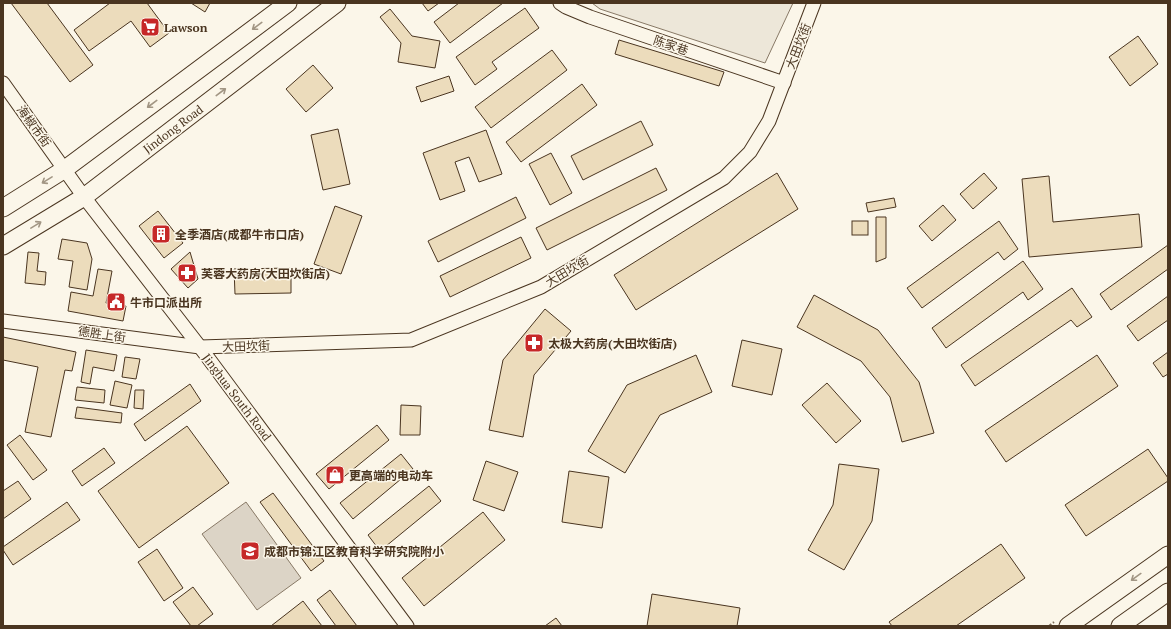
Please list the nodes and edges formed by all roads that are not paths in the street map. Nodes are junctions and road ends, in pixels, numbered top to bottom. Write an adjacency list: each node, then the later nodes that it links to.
1 (288, 3): 7 (main road, one-way to 7)
2 (338, 3): 8 (main road, Jindong Road, one-way to 2)
3 (560, 3): 6 (street, 陈家巷)
4 (814, 3): 6 (street, 大田坎街)
5 (3, 83): 7 (street, 海椒市街)
6 (784, 83): 12 (street, 大田坎街)
7 (65, 169): 8 (street, Jinghua South Road); 9 (main road, one-way to 9)
8 (84, 197): 10 (main road, Jindong Road, one-way to 8); 12 (street, Jinghua South Road)
9 (3, 208)
10 (3, 246)
11 (3, 321): 12 (street, 德胜上街)
12 (200, 347): 15 (street, Jinghua South Road)
13 (1168, 555): 16 (main road, one-way to 16)
14 (1168, 592): 17 (main road)
15 (407, 626)
16 (1068, 626)
17 (1120, 626)

